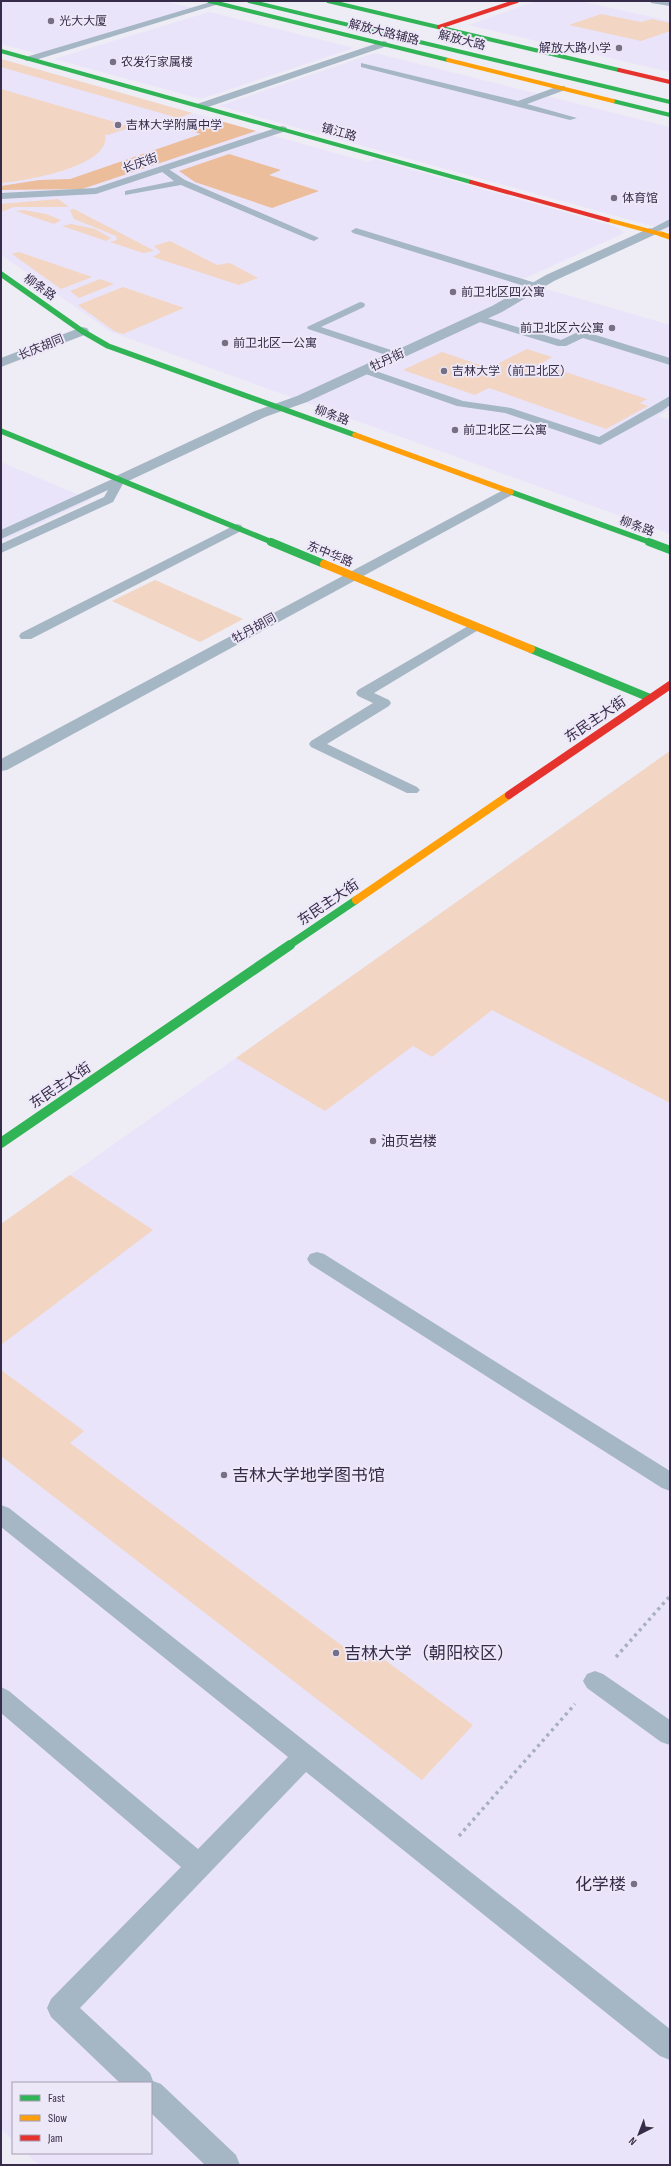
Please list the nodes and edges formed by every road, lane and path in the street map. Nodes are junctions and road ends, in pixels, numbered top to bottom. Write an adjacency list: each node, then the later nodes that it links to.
1 (249, 1): 14 (street, 解放大路)
2 (281, 1): 16 (street, 解放大路)
3 (328, 1): 8 (street, 解放大路辅路)
4 (517, 1): 8 (street)
5 (654, 1): 7 (lane)
6 (213, 2): 9 (street, 解放大路辅路); 11 (street)
7 (670, 4)
8 (439, 27): 15 (street, 解放大路辅路)
9 (384, 44): 13 (street, 解放大路辅路); 22 (street)
10 (1, 51): 11 (street, 镇江路)
11 (29, 59): 22 (street, 镇江路)
12 (364, 65): 21 (lane)
13 (494, 71): 14 (street); 17 (street, 解放大路辅路)
14 (538, 71): 20 (street, 解放大路)
15 (670, 82)
16 (640, 87): 18 (street); 19 (street, 解放大路)
17 (562, 88): 21 (lane); 23 (street, 解放大路辅路)
18 (670, 88)
19 (670, 94)
20 (670, 102)
21 (519, 104): 24 (lane)
22 (200, 106): 25 (street, 镇江路)
23 (670, 114)
24 (573, 118)
25 (282, 129): 26 (street, 长庆街); 32 (street, 镇江路)
26 (164, 169): 27 (lane); 29 (street, 长庆街)
27 (182, 182): 28 (lane); 34 (lane)
28 (128, 193)
29 (1, 196)
30 (670, 222): 32 (lane)
31 (356, 231): 36 (lane)
32 (650, 232): 33 (street, 镇江路); 36 (street, 牡丹街)
33 (670, 237)
34 (314, 238)
35 (1, 274): 39 (street, 柳条路)
36 (535, 286): 38 (street, 牡丹街)
37 (360, 305): 40 (lane)
38 (477, 318): 40 (street, 牡丹街); 41 (lane)
39 (82, 331): 42 (street, 长庆胡同); 45 (street, 柳条路)
40 (396, 355): 43 (street, 牡丹街)
41 (670, 362)
42 (1, 363)
43 (364, 370): 44 (lane); 45 (street, 牡丹街)
44 (670, 400)
45 (277, 408): 47 (street, 牡丹街); 48 (street, 柳条路)
46 (1, 431): 47 (street, 东中华路)
47 (119, 480): 49 (street, 东中华路); 50 (lane); 51 (lane)
48 (508, 492): 52 (street, 柳条路); 53 (street, 牡丹胡同)
49 (237, 528): 53 (street, 东中华路); 55 (lane)
50 (1, 535)
51 (1, 549)
52 (670, 550)
53 (350, 575): 54 (street, 东中华路); 58 (street, 牡丹胡同)
54 (475, 626): 57 (street, 东中华路); 59 (lane)
55 (26, 636)
56 (670, 685): 57 (street, 东民主大街)
57 (650, 698): 60 (street, 东民主大街)
58 (1, 766)
59 (412, 790)
60 (1, 1143)
61 (317, 1259): 62 (lane)
62 (670, 1482)
63 (1, 1514): 68 (lane)
64 (670, 1596): 65 (path)
65 (595, 1681): 67 (lane); 69 (path)
66 (1, 1698): 70 (lane)
67 (670, 1734)
68 (305, 1756): 69 (lane); 70 (lane)
69 (438, 1860): 71 (lane)
70 (199, 1866): 72 (lane)
71 (670, 2046)
72 (139, 2082)
73 (152, 2095): 74 (lane)
74 (226, 2165)

